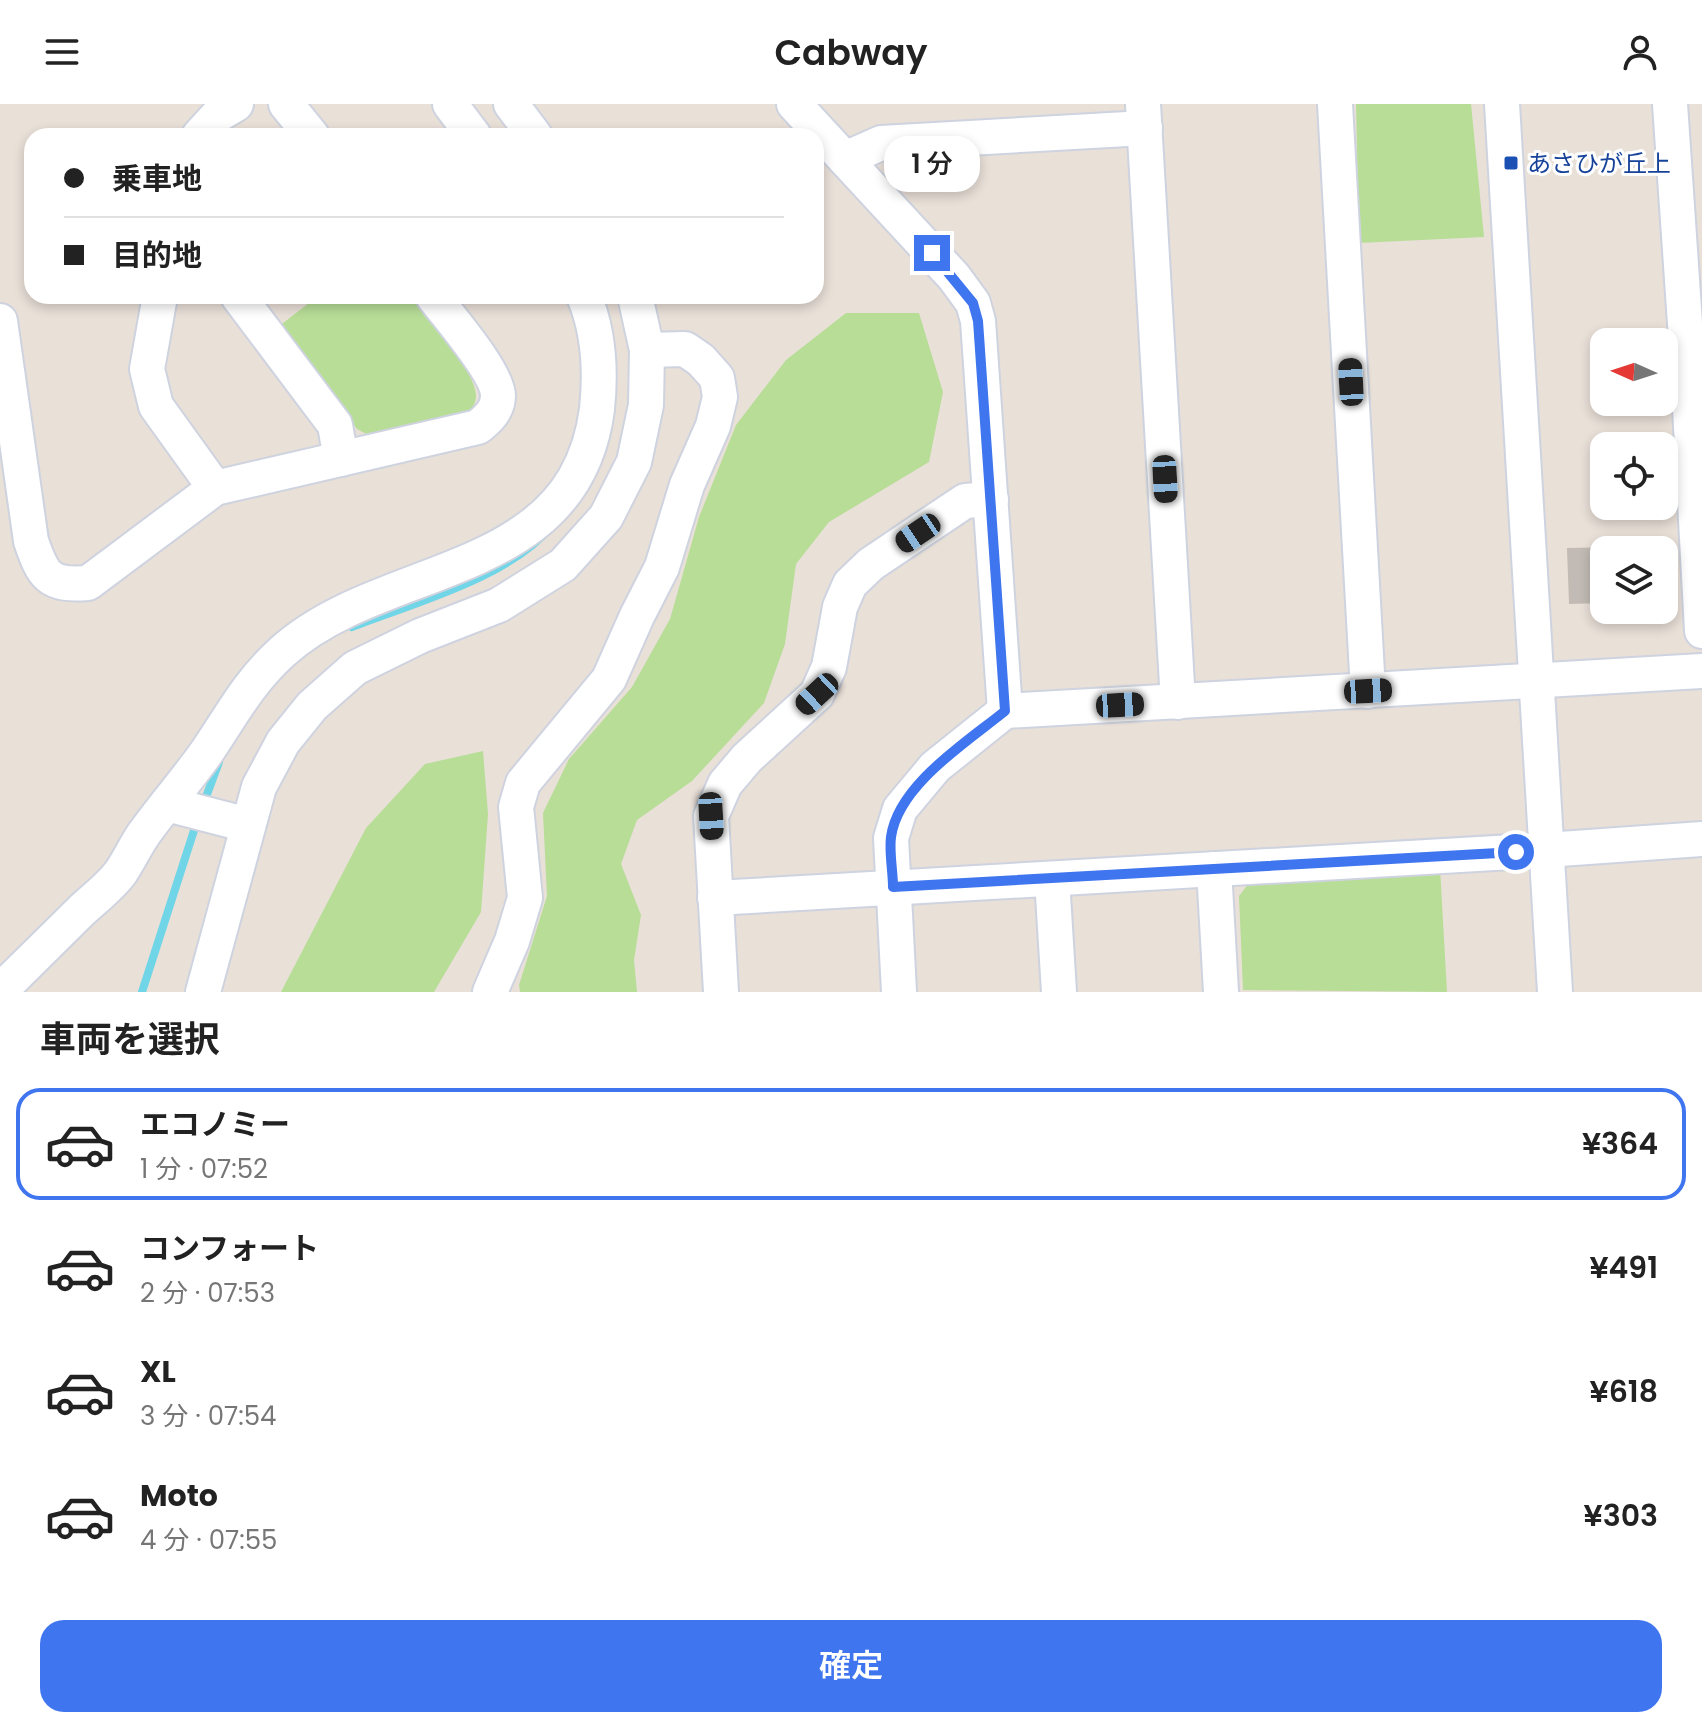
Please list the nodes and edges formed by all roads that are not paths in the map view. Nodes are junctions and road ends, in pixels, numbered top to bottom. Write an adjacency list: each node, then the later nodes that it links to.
1 (236, 104): 10 (street)
2 (286, 104): 11 (street)
3 (450, 104): 12 (street)
4 (511, 104): 13 (street)
5 (1335, 104): 33 (street)
6 (1502, 104): 32 (street)
7 (1670, 104): 17 (street)
8 (796, 105): 14 (street)
9 (1144, 116): 16 (street); 34 (street)
10 (206, 128)
11 (306, 128)
12 (468, 128)
13 (529, 128)
14 (817, 128)
15 (824, 136): 16 (street)
16 (845, 159): 28 (street)
17 (1689, 189): 25 (street)
18 (159, 304): 27 (street)
19 (244, 304): 26 (street)
20 (439, 304): 26 (street)
21 (586, 304): 36 (street)
22 (637, 304): 24 (street)
23 (0, 321): 27 (street)
24 (647, 350): 37 (street); 46 (street)
25 (1695, 353): 29 (street)
26 (341, 459): 27 (street)
27 (215, 488)
28 (991, 499): 35 (street); 43 (street)
29 (1699, 511): 30 (street)
30 (1702, 631)
31 (1702, 671): 32 (street)
32 (1538, 682): 33 (street); 39 (street)
33 (1368, 691): 34 (street)
34 (1178, 702): 35 (street)
35 (1005, 711): 42 (street)
36 (167, 804): 37 (street); 44 (street)
37 (248, 825): 45 (street)
38 (1702, 839): 39 (street)
39 (1546, 850): 40 (street); 51 (street)
40 (1214, 869): 41 (street); 50 (street)
41 (1052, 879): 42 (street); 49 (street)
42 (893, 887): 43 (street); 48 (street)
43 (715, 898): 47 (street)
44 (0, 991)
45 (203, 992)
46 (490, 992)
47 (721, 992)
48 (899, 992)
49 (1059, 992)
50 (1221, 992)
51 (1555, 992)

